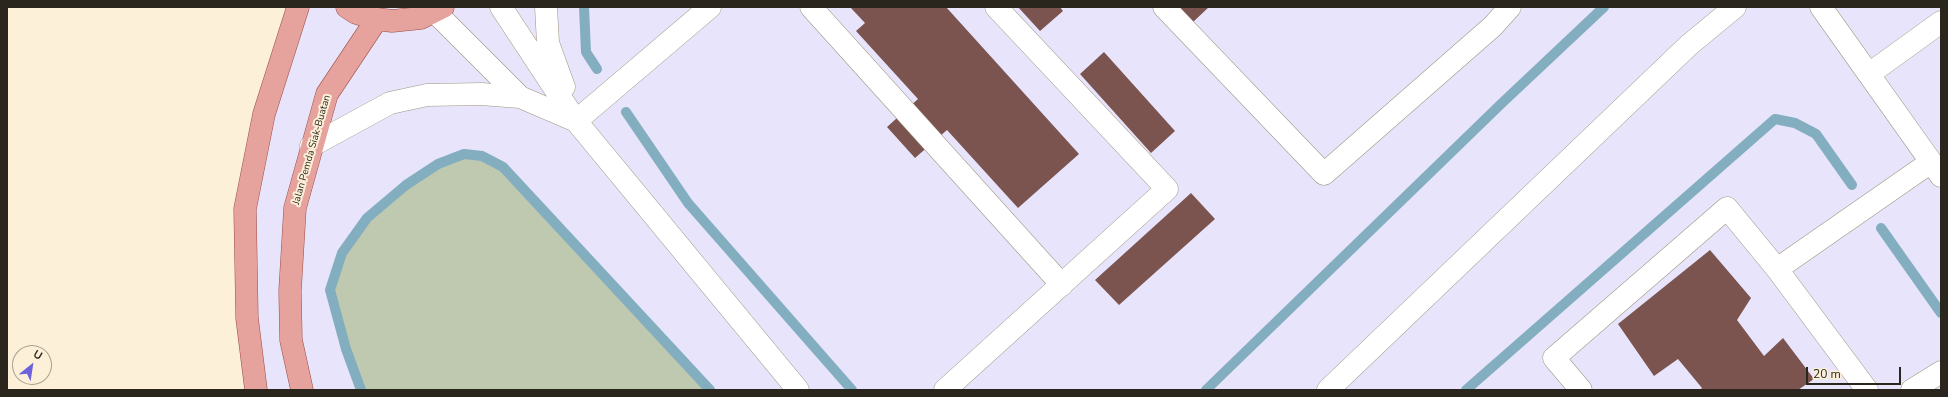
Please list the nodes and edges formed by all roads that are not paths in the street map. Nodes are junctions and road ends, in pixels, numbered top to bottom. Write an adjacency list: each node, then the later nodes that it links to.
1 (298, 7): 23 (main road)
2 (347, 7): 13 (main road)
3 (501, 7): 17 (street)
4 (546, 7): 17 (street)
5 (710, 7): 17 (street)
6 (811, 7): 21 (street)
7 (996, 7): 21 (street)
8 (1164, 7): 9 (street)
9 (1510, 7)
10 (1735, 7): 27 (street)
11 (1821, 7): 15 (street)
12 (439, 10): 13 (main road); 16 (street)
13 (377, 19): 18 (main road, Jalan Pemda Siak-Buatan)
14 (1941, 22): 15 (street)
15 (1869, 74): 19 (street)
16 (520, 97): 17 (street); 18 (street)
17 (576, 120): 25 (street)
18 (311, 146): 24 (main road, Jalan Pemda Siak-Buatan)
19 (1936, 169): 20 (street)
20 (1777, 270): 28 (street); 29 (street)
21 (1062, 285): 26 (street)
22 (1941, 372): 30 (street)
23 (256, 390)
24 (302, 390)
25 (798, 390)
26 (945, 390)
27 (1328, 390)
28 (1581, 390)
29 (1867, 390)
30 (1912, 390)

